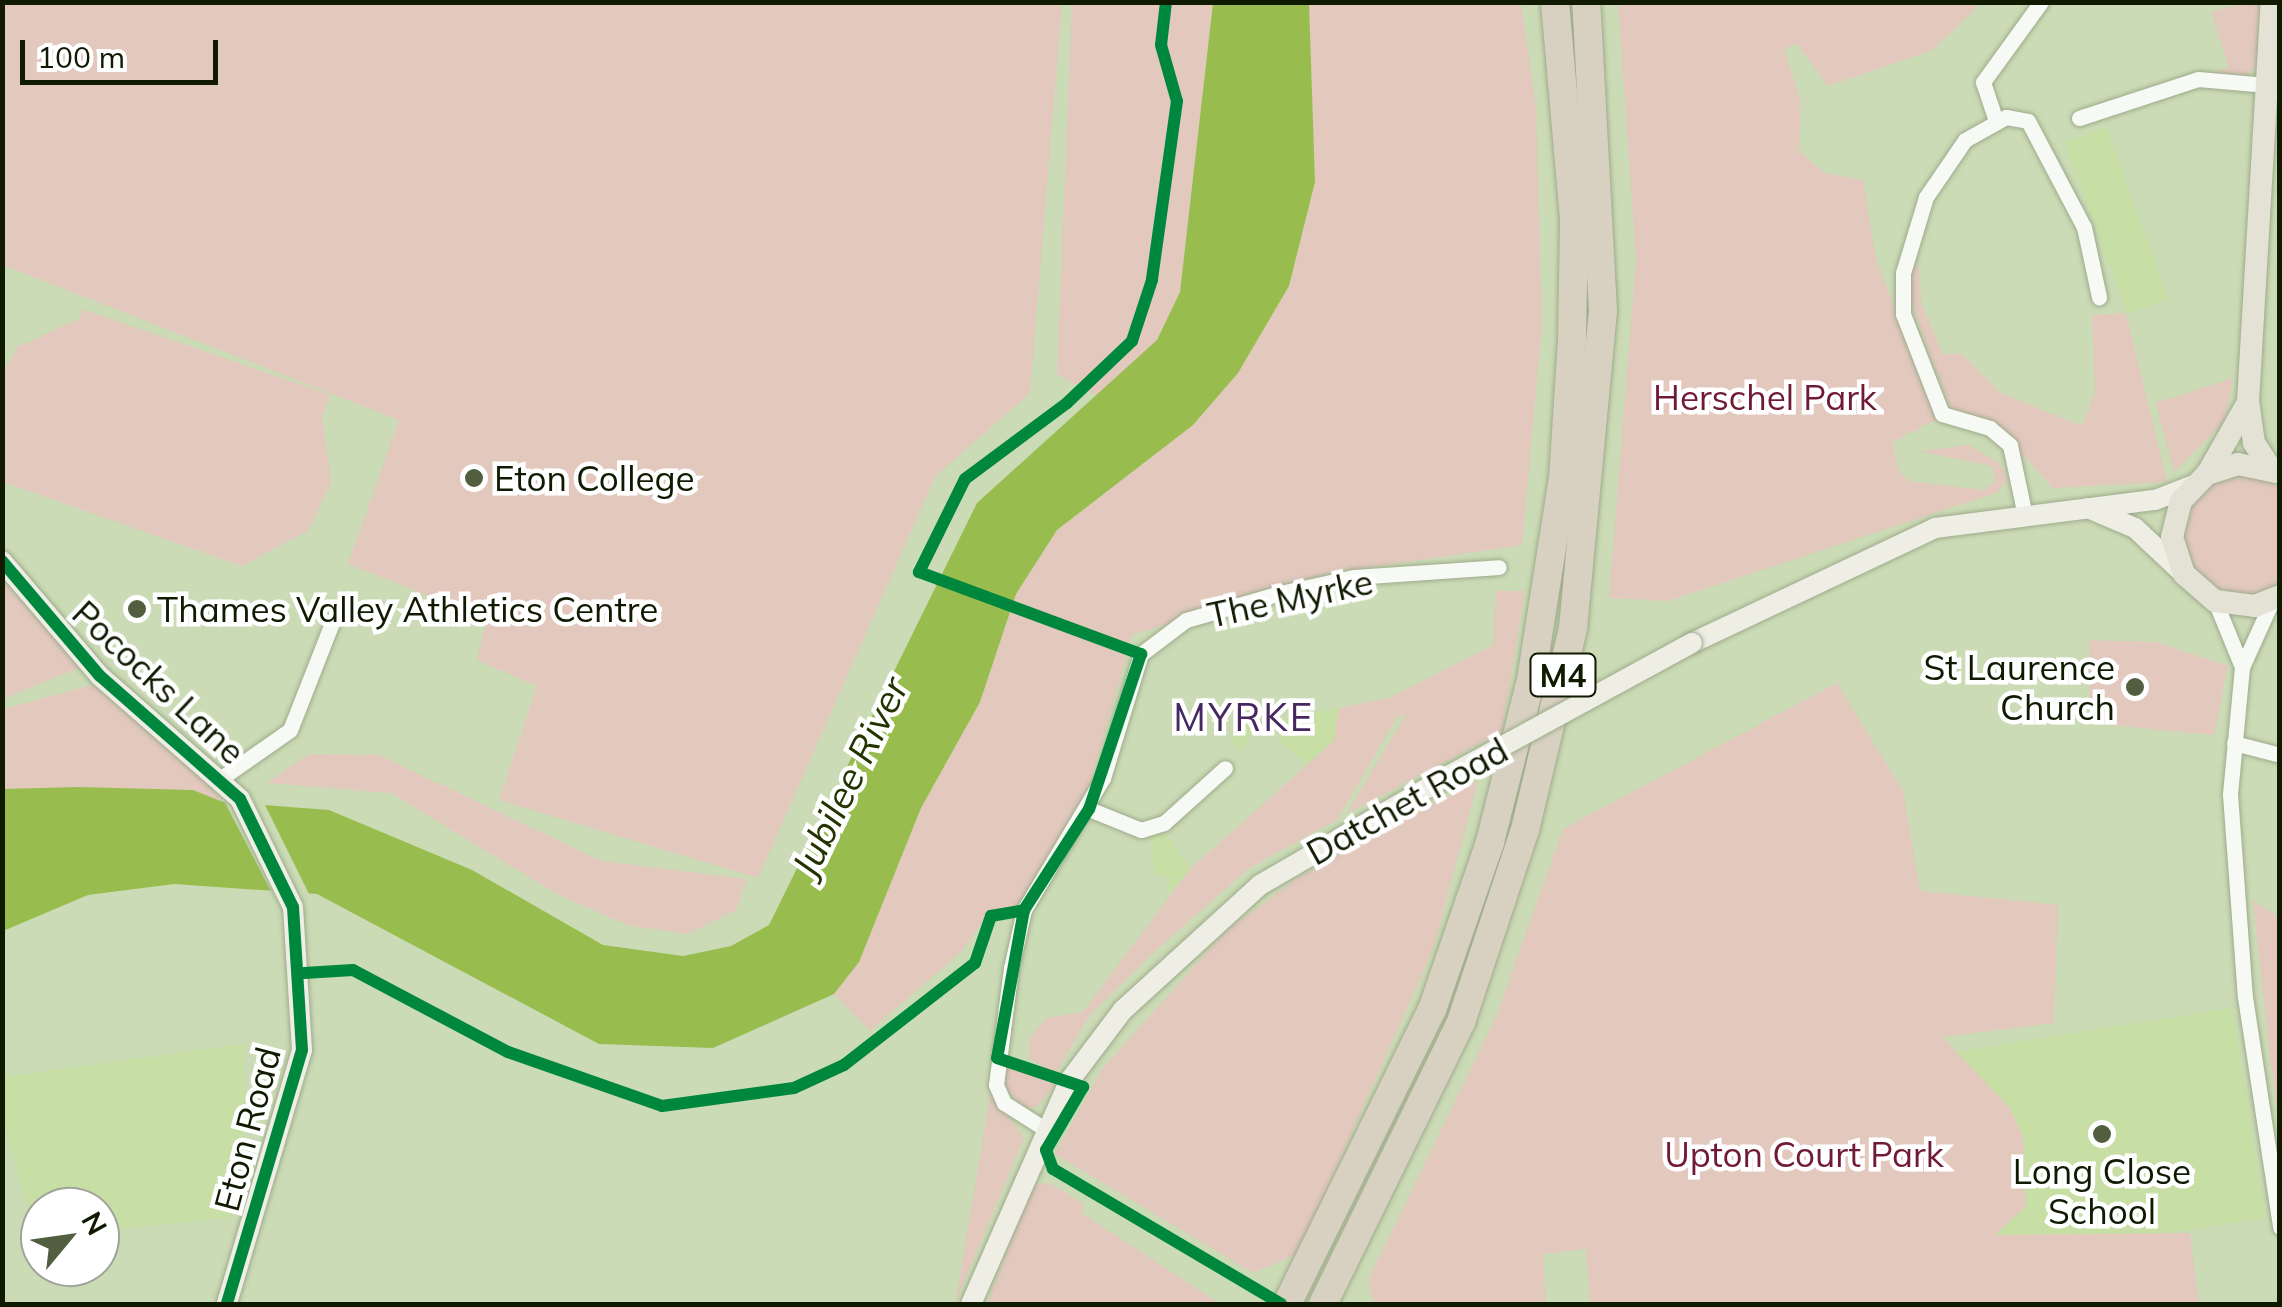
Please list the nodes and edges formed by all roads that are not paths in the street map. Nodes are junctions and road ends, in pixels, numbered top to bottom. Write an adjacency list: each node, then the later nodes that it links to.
1 (1555, 2): 31 (highway, M4)
2 (1586, 2): 32 (highway, M4)
3 (2041, 2): 7 (street)
4 (2272, 2): 5 (main road)
5 (2267, 85): 6 (street); 9 (main road)
6 (2078, 118)
7 (1996, 121): 8 (street); 13 (street)
8 (2100, 297)
9 (2248, 402): 10 (main road); 11 (main road)
10 (2277, 472): 11 (main road)
11 (2199, 480): 12 (main road, Datchet Road); 16 (main road)
12 (2086, 507): 13 (main road, Datchet Road); 16 (main road, Datchet Road)
13 (2024, 511): 27 (main road, Datchet Road, bridge)
14 (2, 561): 24 (main road, Pococks Lane)
15 (1500, 567): 25 (street, The Myrke)
16 (2184, 574): 18 (main road)
17 (2276, 598): 18 (main road); 20 (street)
18 (2215, 600): 20 (street)
19 (333, 620): 24 (street)
20 (2242, 667): 21 (street)
21 (2234, 743): 22 (street); 28 (street)
22 (2280, 754)
23 (1225, 768): 25 (street)
24 (220, 779): 26 (main road, Pococks Lane)
25 (1090, 809): 27 (street, The Myrke)
26 (293, 907): 29 (main road, Eton Road)
27 (1045, 1129): 30 (main road, Datchet Road)
28 (2280, 1227)
29 (227, 1304)
30 (971, 1304)
31 (1287, 1304)
32 (1323, 1304)

